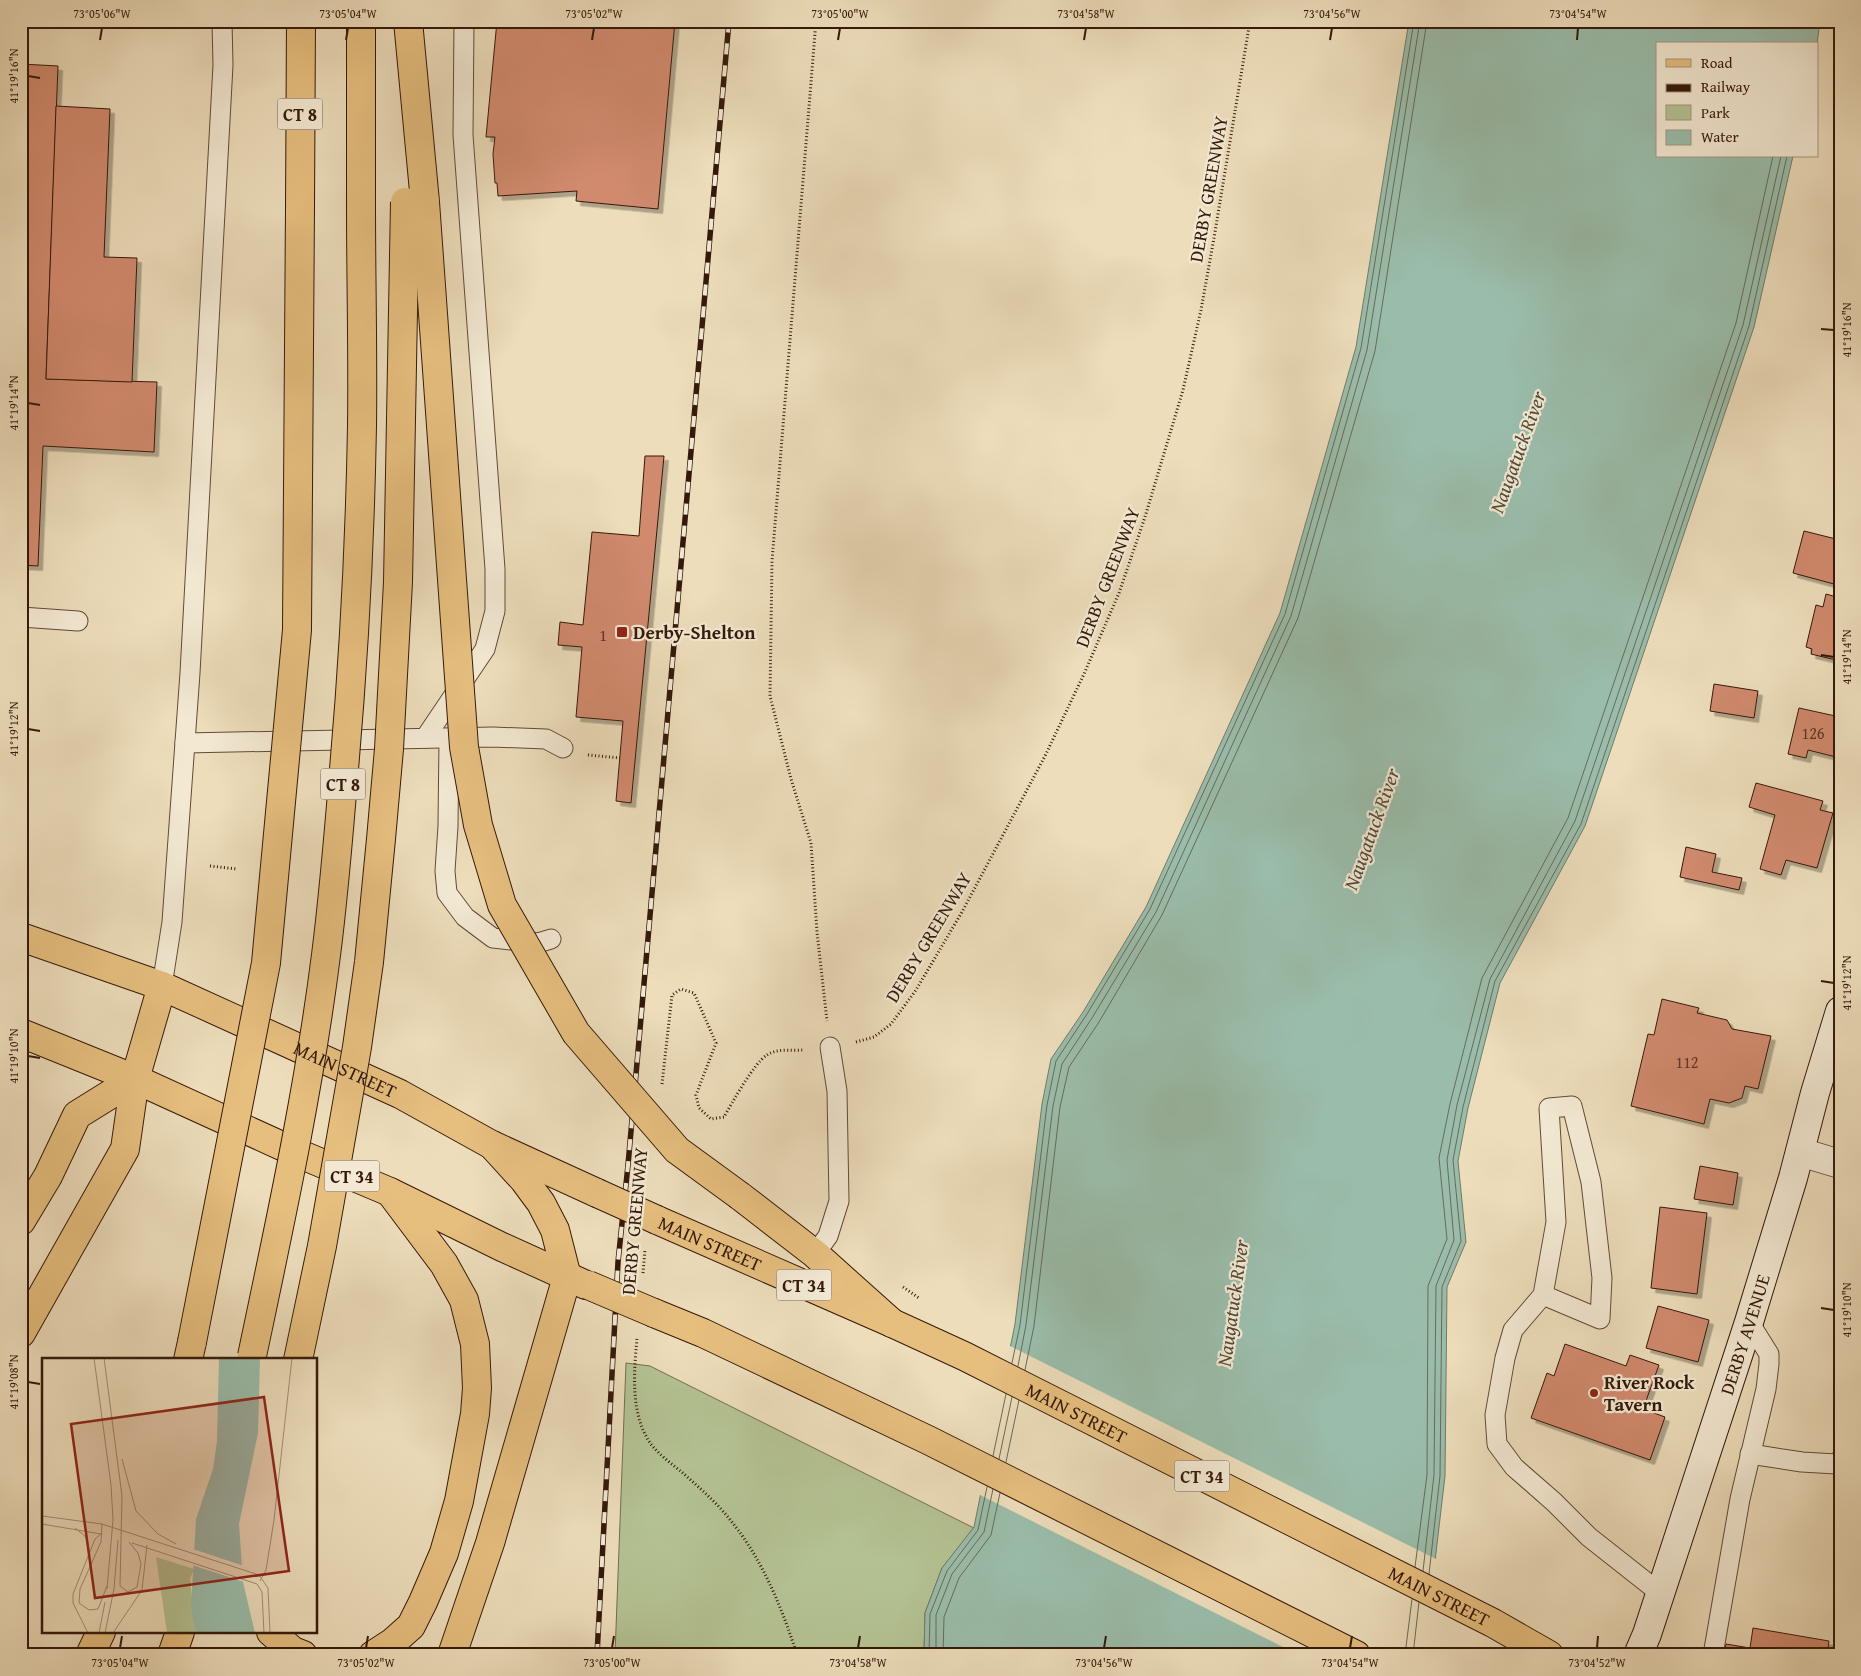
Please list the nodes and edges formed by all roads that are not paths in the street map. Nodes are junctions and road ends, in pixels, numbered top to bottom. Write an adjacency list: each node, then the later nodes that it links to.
1 (222, 21): 11 (lane)
2 (301, 21): 31 (main road, CT 8, bridge)
3 (361, 21): 32 (main road, CT 8, bridge)
4 (407, 21): 6 (main road)
5 (464, 21): 9 (lane)
6 (415, 202): 25 (main road, bridge); 33 (main road, bridge)
7 (21, 617): 8 (lane)
8 (78, 621)
9 (425, 738): 10 (lane); 11 (lane)
10 (449, 738): 12 (lane); 14 (lane)
11 (185, 743): 15 (lane)
12 (562, 748)
13 (21, 937): 15 (main road, MAIN STREET / CT 34)
14 (551, 939)
15 (162, 986): 19 (main road); 20 (main road, MAIN STREET / CT 34)
16 (1840, 1011): 21 (main road, DERBY AVENUE)
17 (21, 1033): 19 (main road, CT 34)
18 (830, 1047): 25 (lane)
19 (136, 1079): 23 (main road, CT 34); 24 (main road); 30 (main road)
20 (492, 1146): 26 (main road); 29 (main road, MAIN STREET / CT 34, bridge)
21 (1800, 1152): 22 (main road); 28 (main road, DERBY AVENUE)
22 (1840, 1164)
23 (390, 1192): 26 (main road, CT 34); 45 (main road)
24 (21, 1221)
25 (815, 1254): 29 (main road)
26 (577, 1281): 46 (main road); 47 (main road, CT 34, bridge)
27 (1542, 1296): 27 (lane); 36 (lane)
28 (1749, 1322): 34 (lane); 36 (main road, DERBY AVENUE)
29 (892, 1323): 48 (main road, MAIN STREET / CT 34)
30 (21, 1333)
31 (190, 1351)
32 (251, 1358)
33 (298, 1358)
34 (1750, 1454): 35 (lane); 50 (lane)
35 (1840, 1460)
36 (1660, 1593): 49 (main road, DERBY AVENUE)
37 (100, 1634): 41 (main road)
38 (109, 1634): 42 (main road)
39 (179, 1634): 43 (main road)
40 (272, 1634): 44 (main road)
41 (90, 1655)
42 (103, 1655)
43 (172, 1655)
44 (304, 1655)
45 (372, 1655)
46 (452, 1655)
47 (1356, 1655)
48 (1549, 1655)
49 (1638, 1655)
50 (1713, 1655)

